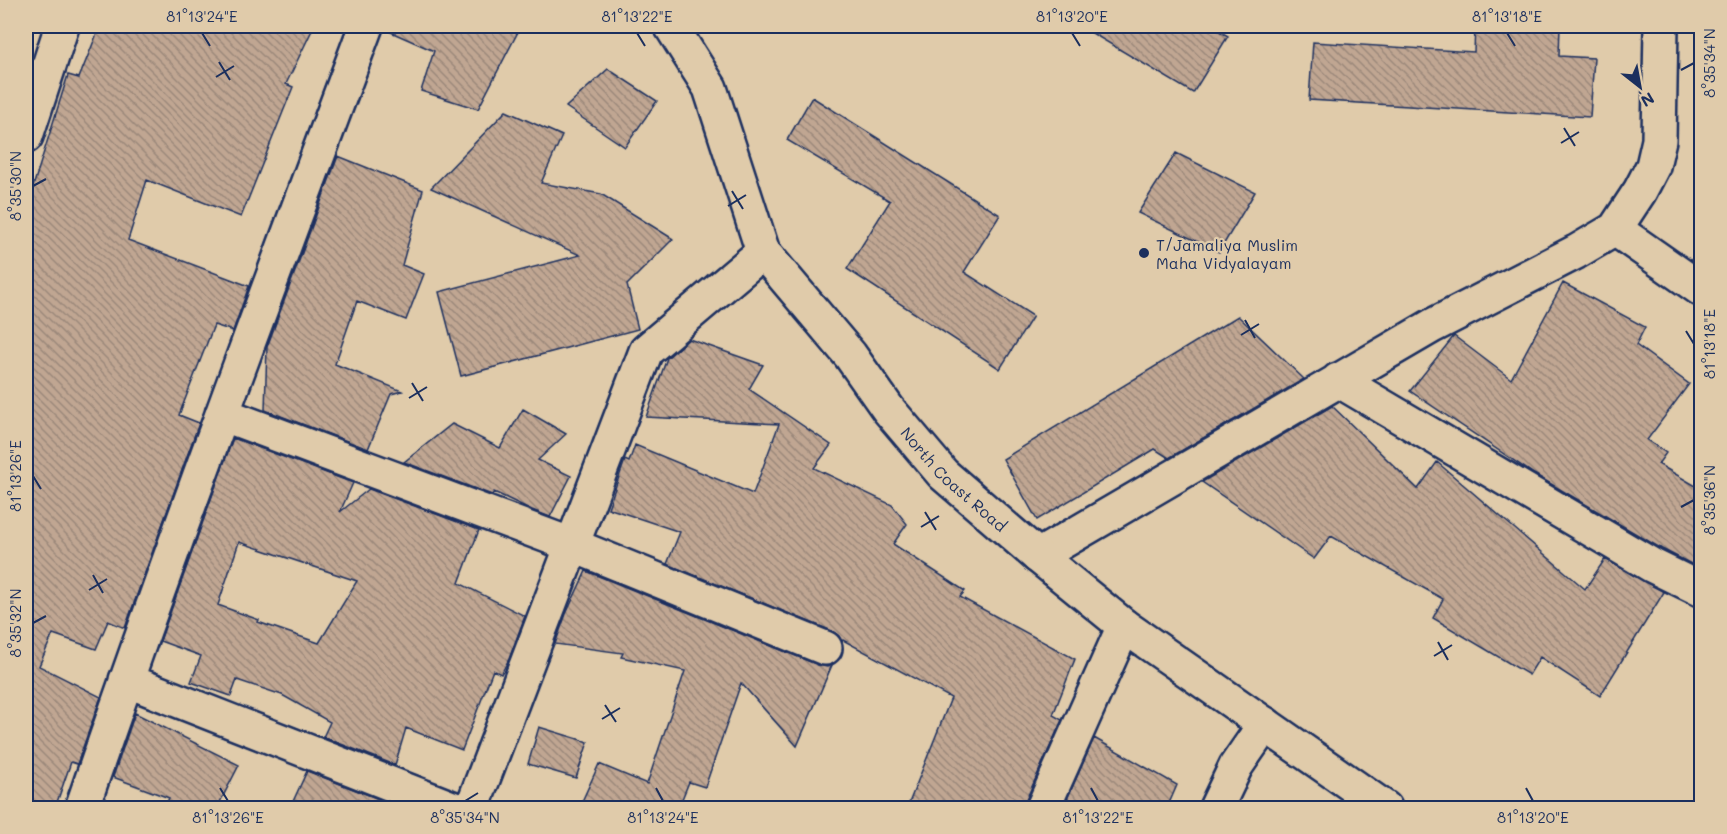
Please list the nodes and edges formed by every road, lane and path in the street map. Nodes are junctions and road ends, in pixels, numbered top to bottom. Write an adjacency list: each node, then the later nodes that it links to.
1 (63, 26): 5 (street)
2 (366, 26): 10 (street)
3 (671, 26): 7 (street, North Coast Road)
4 (1662, 26): 6 (street)
5 (26, 136)
6 (1615, 229): 8 (street); 9 (street)
7 (763, 252): 11 (street); 12 (street, North Coast Road)
8 (1701, 290)
9 (1338, 380): 12 (street); 13 (street)
10 (222, 414): 11 (street); 16 (street)
11 (572, 545): 15 (street); 20 (street)
12 (1038, 555): 14 (street, North Coast Road)
13 (1701, 590)
14 (1124, 626): 17 (street, North Coast Road); 21 (street)
15 (825, 648)
16 (126, 680): 18 (street); 19 (street)
17 (1265, 724): 22 (street); 23 (street, North Coast Road)
18 (82, 808)
19 (452, 808)
20 (472, 808)
21 (1043, 808)
22 (1216, 808)
23 (1385, 808)

